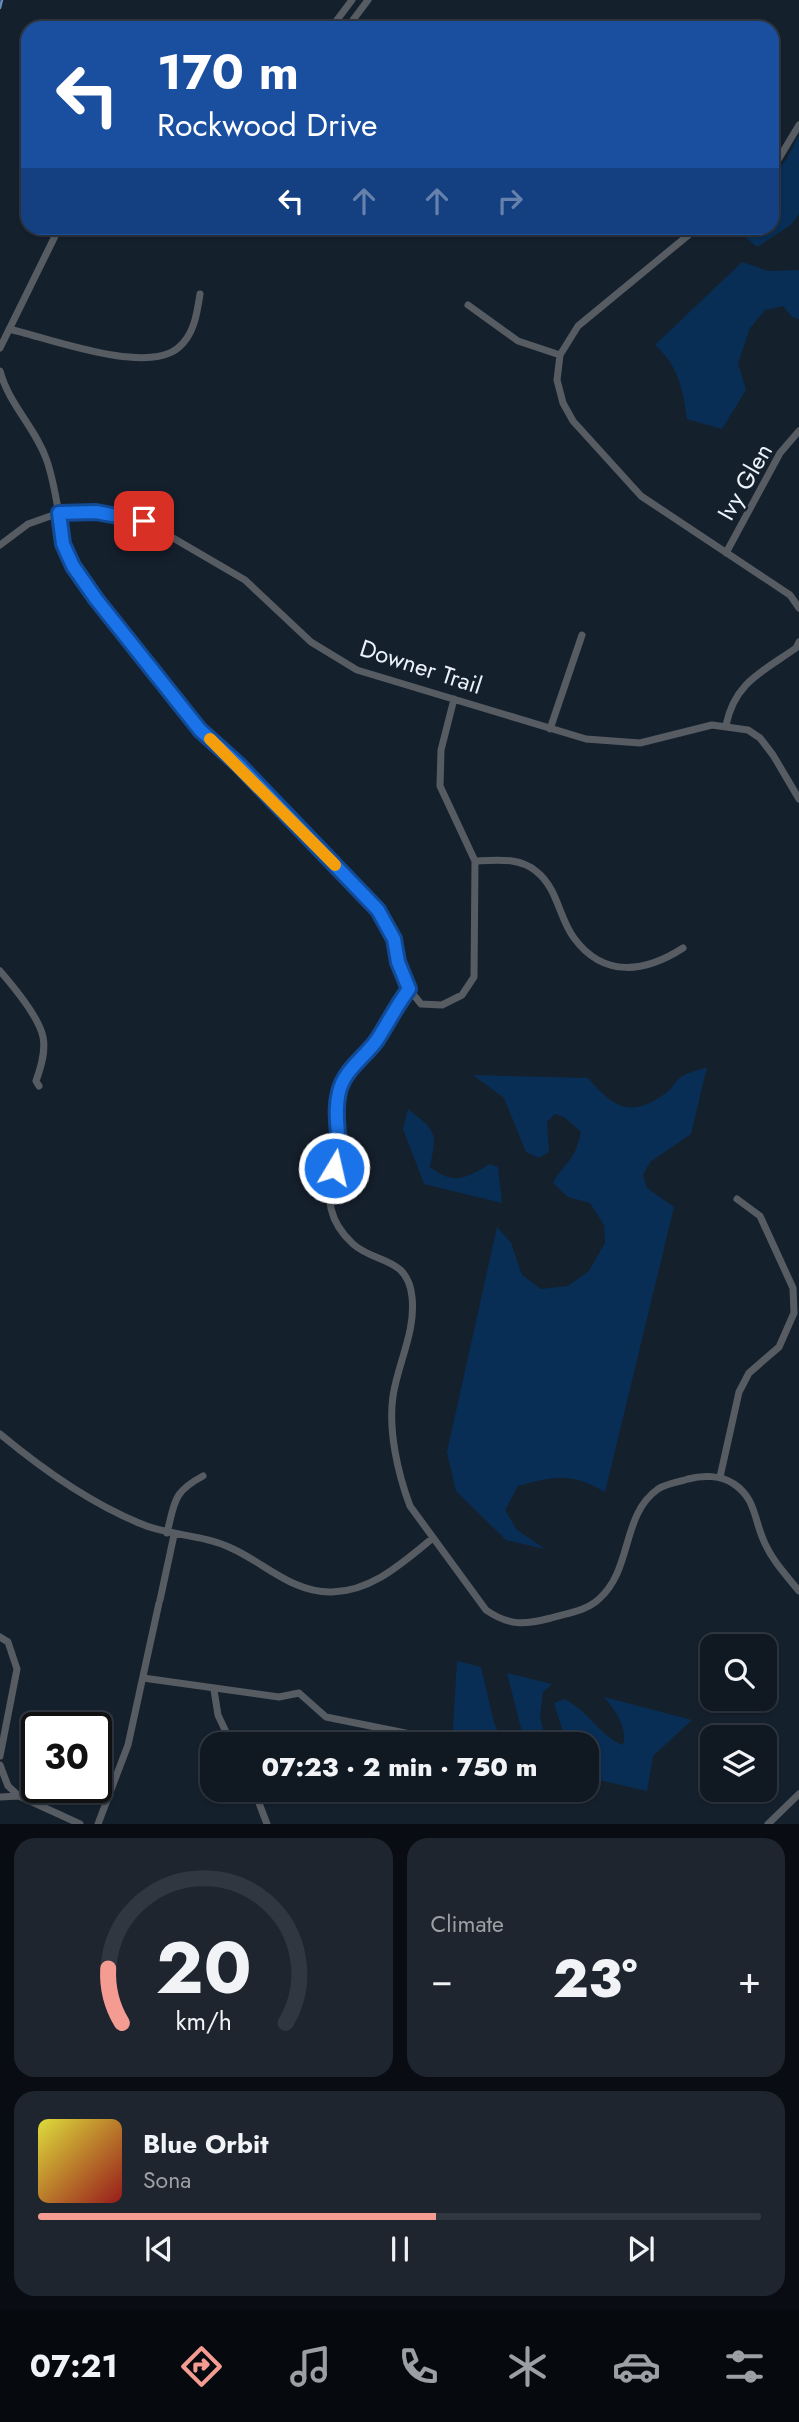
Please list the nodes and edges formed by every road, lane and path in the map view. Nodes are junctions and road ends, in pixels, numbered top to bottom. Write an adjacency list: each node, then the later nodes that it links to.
1 (352, 0): 3 (street)
2 (368, 0): 4 (street)
3 (336, 21)
4 (352, 21)
5 (799, 125): 6 (street)
6 (779, 158)
7 (56, 235): 11 (street)
8 (688, 235): 13 (street)
9 (200, 294): 11 (street)
10 (467, 305): 13 (street)
11 (9, 329): 12 (street)
12 (0, 348)
13 (560, 355): 18 (street)
14 (0, 371): 16 (street)
15 (799, 431): 18 (street, Ivy Glen)
16 (59, 513): 17 (street, Downer Trail); 22 (street, Downer Trail); 29 (street)
17 (0, 545)
18 (726, 553): 19 (street)
19 (799, 608)
20 (582, 635): 24 (street)
21 (799, 642): 23 (street)
22 (454, 699): 24 (street, Downer Trail); 26 (street)
23 (726, 725): 24 (street, Downer Trail); 25 (street, Downer Trail)
24 (550, 729)
25 (799, 799)
26 (475, 861): 27 (street); 29 (street)
27 (683, 948)
28 (0, 971): 30 (street)
29 (409, 989): 36 (street)
30 (39, 1086)
31 (737, 1199): 34 (street)
32 (0, 1434): 35 (street)
33 (204, 1476): 35 (street)
34 (720, 1477): 36 (street); 37 (street)
35 (171, 1534): 36 (street); 39 (street)
36 (433, 1538)
37 (799, 1591)
38 (0, 1637): 41 (street)
39 (142, 1678): 40 (street); 51 (street)
40 (214, 1690): 42 (street); 43 (street)
41 (3, 1727): 44 (street)
42 (226, 1732)
43 (400, 1732)
44 (0, 1756)
45 (0, 1765): 47 (street)
46 (799, 1794): 53 (street)
47 (19, 1796): 48 (street); 50 (street)
48 (0, 1797)
49 (259, 1802): 52 (street)
50 (79, 1824)
51 (98, 1824)
52 (267, 1824)
53 (768, 1824)

